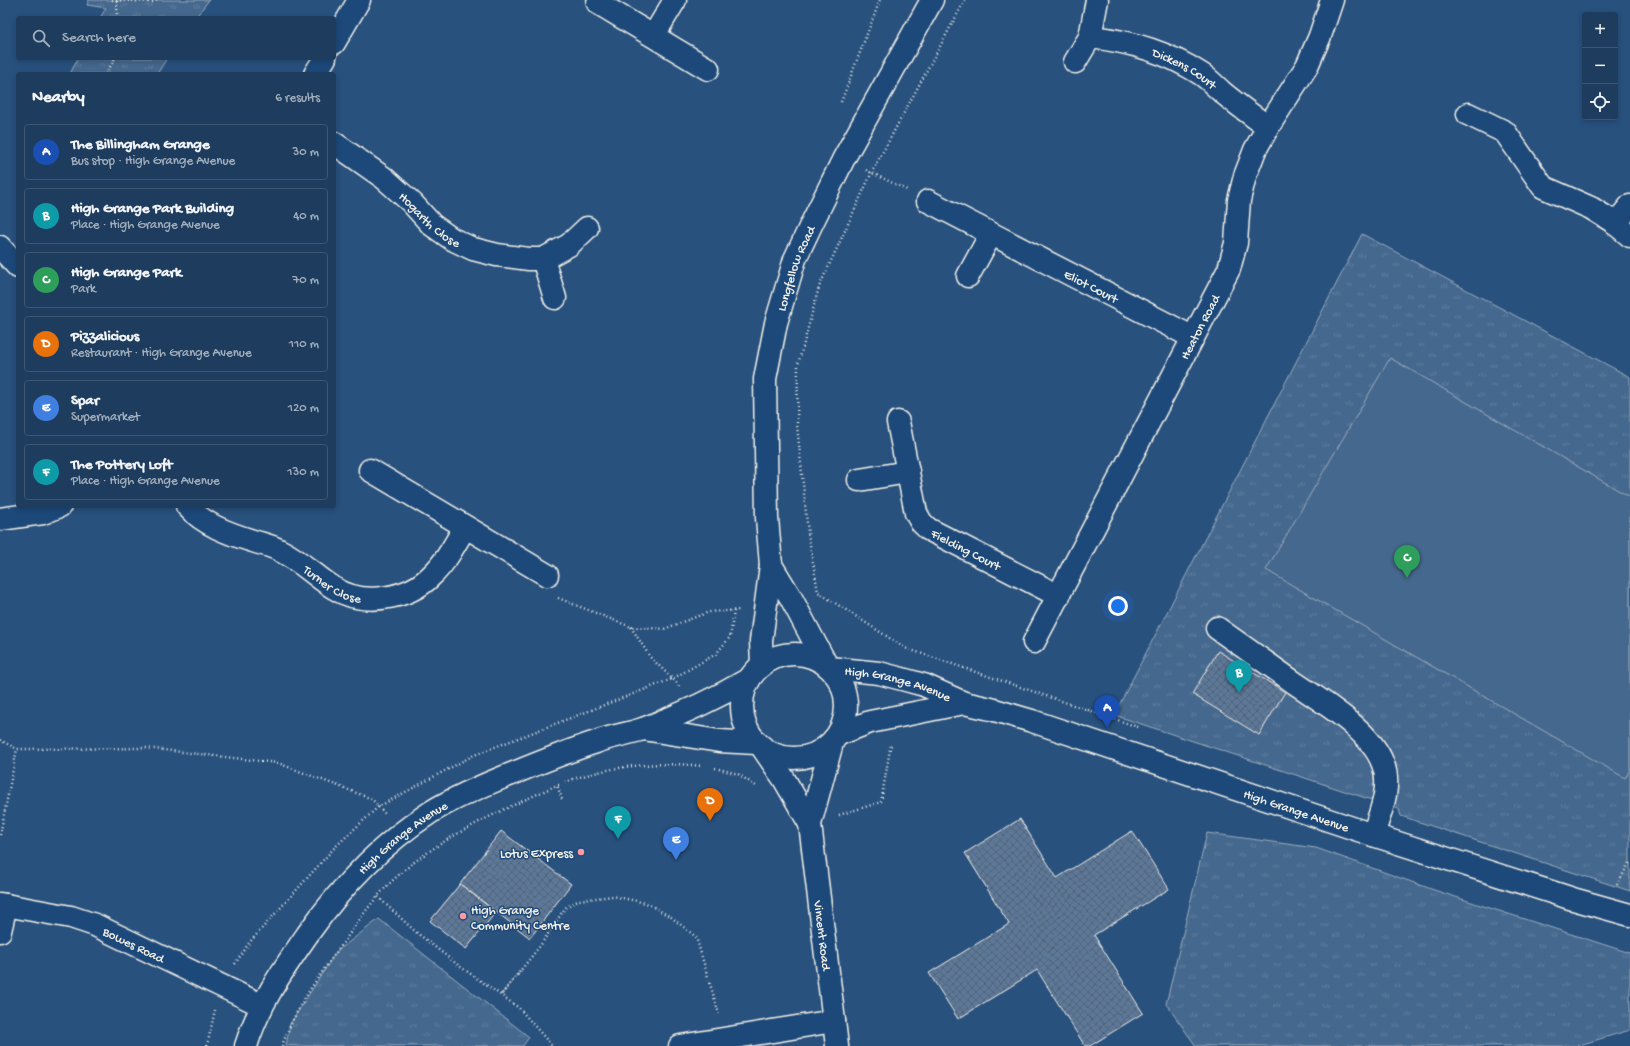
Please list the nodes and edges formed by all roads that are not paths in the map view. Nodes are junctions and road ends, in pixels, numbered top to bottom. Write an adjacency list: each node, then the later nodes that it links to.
1 (359, 0): 9 (street)
2 (675, 0): 7 (street)
3 (932, 0): 36 (street, Longfellow Road)
4 (1097, 0): 8 (street)
5 (1332, 0): 15 (street, Heaton Road)
6 (598, 3): 7 (street)
7 (654, 35): 12 (street)
8 (1090, 36): 11 (street); 15 (street, Dickens Court)
9 (336, 40)
10 (324, 60): 13 (street)
11 (1075, 62)
12 (708, 69)
13 (316, 72)
14 (1468, 114): 20 (street)
15 (1268, 127): 27 (street, Heaton Road)
16 (336, 144): 23 (street, Hogarth Close)
17 (928, 201): 21 (street, Eliot Court)
18 (1630, 206): 20 (street)
19 (587, 228): 23 (street, Hogarth Close)
20 (1623, 230)
21 (991, 234): 25 (street); 27 (street, Eliot Court)
22 (0, 247): 24 (street)
23 (543, 258): 26 (street)
24 (16, 265)
25 (968, 276)
26 (555, 298)
27 (1192, 337): 38 (street, Heaton Road)
28 (898, 422): 30 (street, Fielding Court)
29 (370, 470): 35 (street)
30 (908, 472): 31 (street); 38 (street, Fielding Court)
31 (859, 480)
32 (55, 508): 34 (street)
33 (190, 508): 35 (street, Turner Close)
34 (0, 518)
35 (465, 527): 37 (street)
36 (771, 565): 41 (street, High Grange Avenue); 42 (street)
37 (547, 575)
38 (1059, 596): 40 (street, Heaton Road)
39 (1217, 628): 48 (street)
40 (1034, 642)
41 (828, 666): 42 (street, High Grange Avenue); 43 (street, High Grange Avenue); 45 (street, High Grange Avenue)
42 (755, 672): 44 (street, High Grange Avenue); 46 (street)
43 (964, 703): 45 (street, High Grange Avenue); 48 (street, High Grange Avenue)
44 (642, 729): 46 (street, High Grange Avenue); 52 (street, High Grange Avenue)
45 (835, 738): 46 (street, High Grange Avenue); 47 (street, Vincent Road)
46 (760, 746): 47 (street, Vincent Road)
47 (810, 824): 53 (street, Vincent Road)
48 (1373, 835): 50 (street, High Grange Avenue)
49 (3, 905): 51 (street); 52 (street, Bowes Road)
50 (1630, 915)
51 (0, 931)
52 (262, 1005): 54 (street, High Grange Avenue)
53 (834, 1021): 55 (street); 56 (street, Vincent Road)
54 (246, 1046)
55 (680, 1046)
56 (837, 1046)

